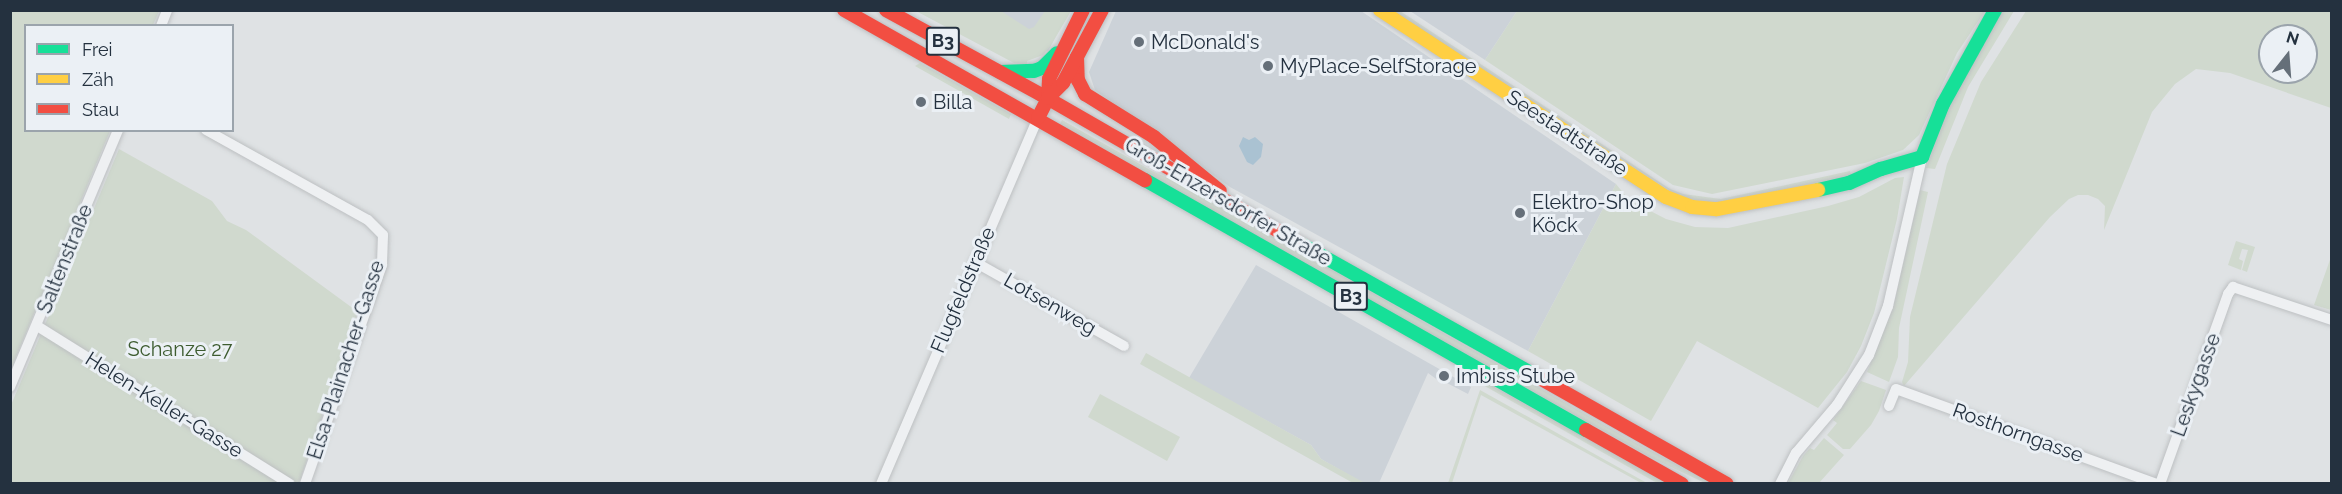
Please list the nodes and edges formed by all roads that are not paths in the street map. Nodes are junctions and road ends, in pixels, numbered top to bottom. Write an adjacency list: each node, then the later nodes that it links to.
1 (844, 10): 11 (main road, Groß-Enzersdorfer Straße / B3)
2 (886, 10): 9 (main road, Groß-Enzersdorfer Straße / B3)
3 (1083, 10): 7 (main road)
4 (1102, 10): 8 (main road)
5 (1380, 10): 14 (main road, Seestadtstraße)
6 (1995, 10): 14 (main road)
7 (1068, 38): 9 (main road); 10 (main road)
8 (1077, 57): 10 (main road); 15 (main road)
9 (999, 72): 10 (main road, Groß-Enzersdorfer Straße / B3)
10 (1048, 98): 11 (main road, Flugfeldstraße); 15 (main road, Groß-Enzersdorfer Straße / B3)
11 (1038, 118): 16 (street, Flugfeldstraße); 25 (main road, Groß-Enzersdorfer Straße / B3)
12 (117, 132): 18 (street, Saltenstraße)
13 (210, 132): 23 (street, Elsa-Plainacher-Gasse)
14 (1923, 157): 27 (street)
15 (1258, 220): 26 (main road, Groß-Enzersdorfer Straße / B3)
16 (975, 262): 19 (street, Lotsenweg); 24 (street, Flugfeldstraße)
17 (2331, 320): 28 (street, Leskygasse)
18 (37, 327): 20 (street, Saltenstraße); 22 (street, Helen-Keller-Gasse)
19 (1124, 346)
20 (10, 387)
21 (1889, 406): 28 (street, Rosthorngasse)
22 (291, 483)
23 (305, 483)
24 (881, 483)
25 (1682, 483)
26 (1727, 483)
27 (1780, 483)
28 (2159, 483)

